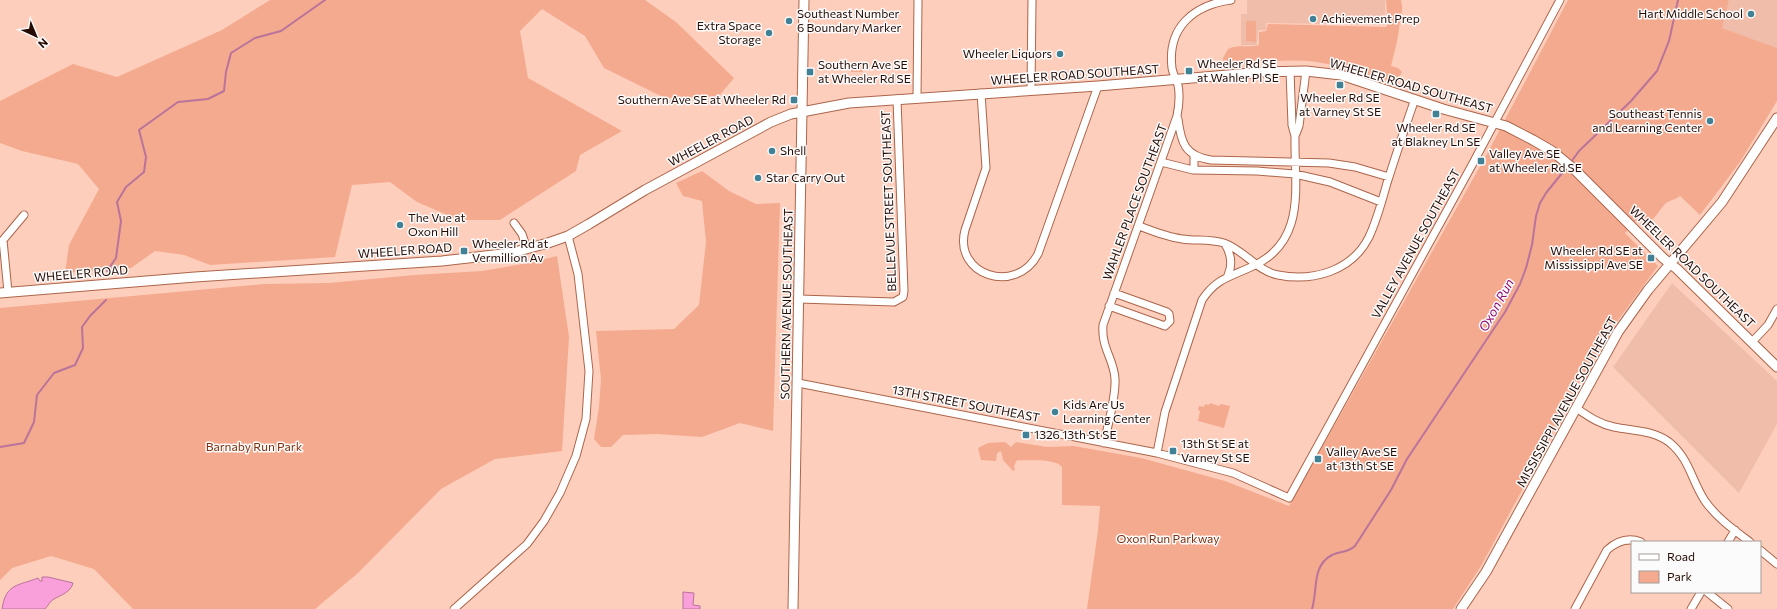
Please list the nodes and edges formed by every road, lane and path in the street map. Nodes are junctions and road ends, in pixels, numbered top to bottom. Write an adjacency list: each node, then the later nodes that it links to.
1 (804, 0): 15 (main road, SOUTHERN AVENUE SOUTHEAST)
2 (918, 0): 12 (street)
3 (1032, 0): 10 (street)
4 (1231, 0): 8 (street, WAHLER PLACE SOUTHEAST)
5 (1560, 0): 18 (street, VALLEY AVENUE SOUTHEAST)
6 (1290, 71): 7 (main road, WHEELER ROAD SOUTHEAST); 8 (main road, WHEELER ROAD SOUTHEAST); 19 (street)
7 (1306, 71): 14 (main road, WHEELER ROAD SOUTHEAST); 19 (street)
8 (1176, 80): 9 (main road, WHEELER ROAD SOUTHEAST); 16 (street, WAHLER PLACE SOUTHEAST)
9 (1098, 86): 10 (main road, WHEELER ROAD SOUTHEAST); 11 (street)
10 (1031, 90): 11 (main road, WHEELER ROAD SOUTHEAST)
11 (981, 93): 12 (main road, WHEELER ROAD SOUTHEAST)
12 (917, 98): 13 (main road, WHEELER ROAD SOUTHEAST)
13 (897, 99): 15 (main road, WHEELER ROAD SOUTHEAST); 41 (street, BELLEVUE STREET SOUTHEAST)
14 (1414, 99): 18 (main road, WHEELER ROAD SOUTHEAST); 27 (street)
15 (802, 112): 32 (main road, WHEELER ROAD); 41 (main road, SOUTHERN AVENUE SOUTHEAST)
16 (1177, 116): 20 (street); 23 (street, WAHLER PLACE SOUTHEAST)
17 (1777, 118): 37 (main road, MISSISSIPPI AVENUE SOUTHEAST)
18 (1494, 123): 37 (main road, WHEELER ROAD SOUTHEAST); 50 (street, VALLEY AVENUE SOUTHEAST)
19 (1295, 136): 22 (street)
20 (1194, 155): 21 (street); 24 (street)
21 (1254, 161): 22 (street); 25 (street)
22 (1294, 161): 26 (street); 27 (street)
23 (1161, 162): 24 (street); 31 (street, WAHLER PLACE SOUTHEAST)
24 (1194, 170): 25 (street)
25 (1255, 171): 26 (street)
26 (1294, 174): 28 (street); 36 (street)
27 (1389, 177): 28 (street)
28 (1381, 202): 36 (street)
29 (24, 214): 33 (street)
30 (514, 223): 35 (street)
31 (1138, 226): 34 (street); 40 (street, WAHLER PLACE SOUTHEAST)
32 (568, 236): 35 (main road, WHEELER ROAD); 60 (street)
33 (2, 239): 39 (street)
34 (1224, 243): 36 (street); 38 (street)
35 (527, 249): 39 (main road, WHEELER ROAD)
36 (1257, 264): 38 (street)
37 (1670, 264): 44 (main road, WHEELER ROAD SOUTHEAST); 47 (main road, MISSISSIPPI AVENUE SOUTHEAST)
38 (1228, 276): 49 (street)
39 (4, 292)
40 (1114, 293): 42 (street, WAHLER PLACE SOUTHEAST); 42 (street)
41 (799, 299): 46 (main road, SOUTHERN AVENUE SOUTHEAST)
42 (1109, 306): 48 (street, WAHLER PLACE SOUTHEAST)
43 (1777, 309): 44 (street)
44 (1752, 342): 45 (main road, WHEELER ROAD SOUTHEAST)
45 (1777, 367)
46 (798, 383): 48 (street, 13TH STREET SOUTHEAST); 61 (main road, SOUTHERN AVENUE SOUTHEAST)
47 (1576, 408): 51 (street); 62 (main road, MISSISSIPPI AVENUE SOUTHEAST)
48 (1104, 443): 49 (street, 13TH STREET SOUTHEAST)
49 (1157, 453): 50 (street, 13TH STREET SOUTHEAST)
50 (1289, 498)
51 (1735, 530): 53 (street); 54 (street)
52 (1636, 541): 59 (street)
53 (1729, 541)
54 (1749, 541)
55 (1761, 551): 56 (street)
56 (1777, 564)
57 (1700, 593): 63 (street)
58 (1708, 593): 64 (street)
59 (1577, 608)
60 (454, 609)
61 (793, 609)
62 (1461, 609)
63 (1692, 609)
64 (1728, 609)

